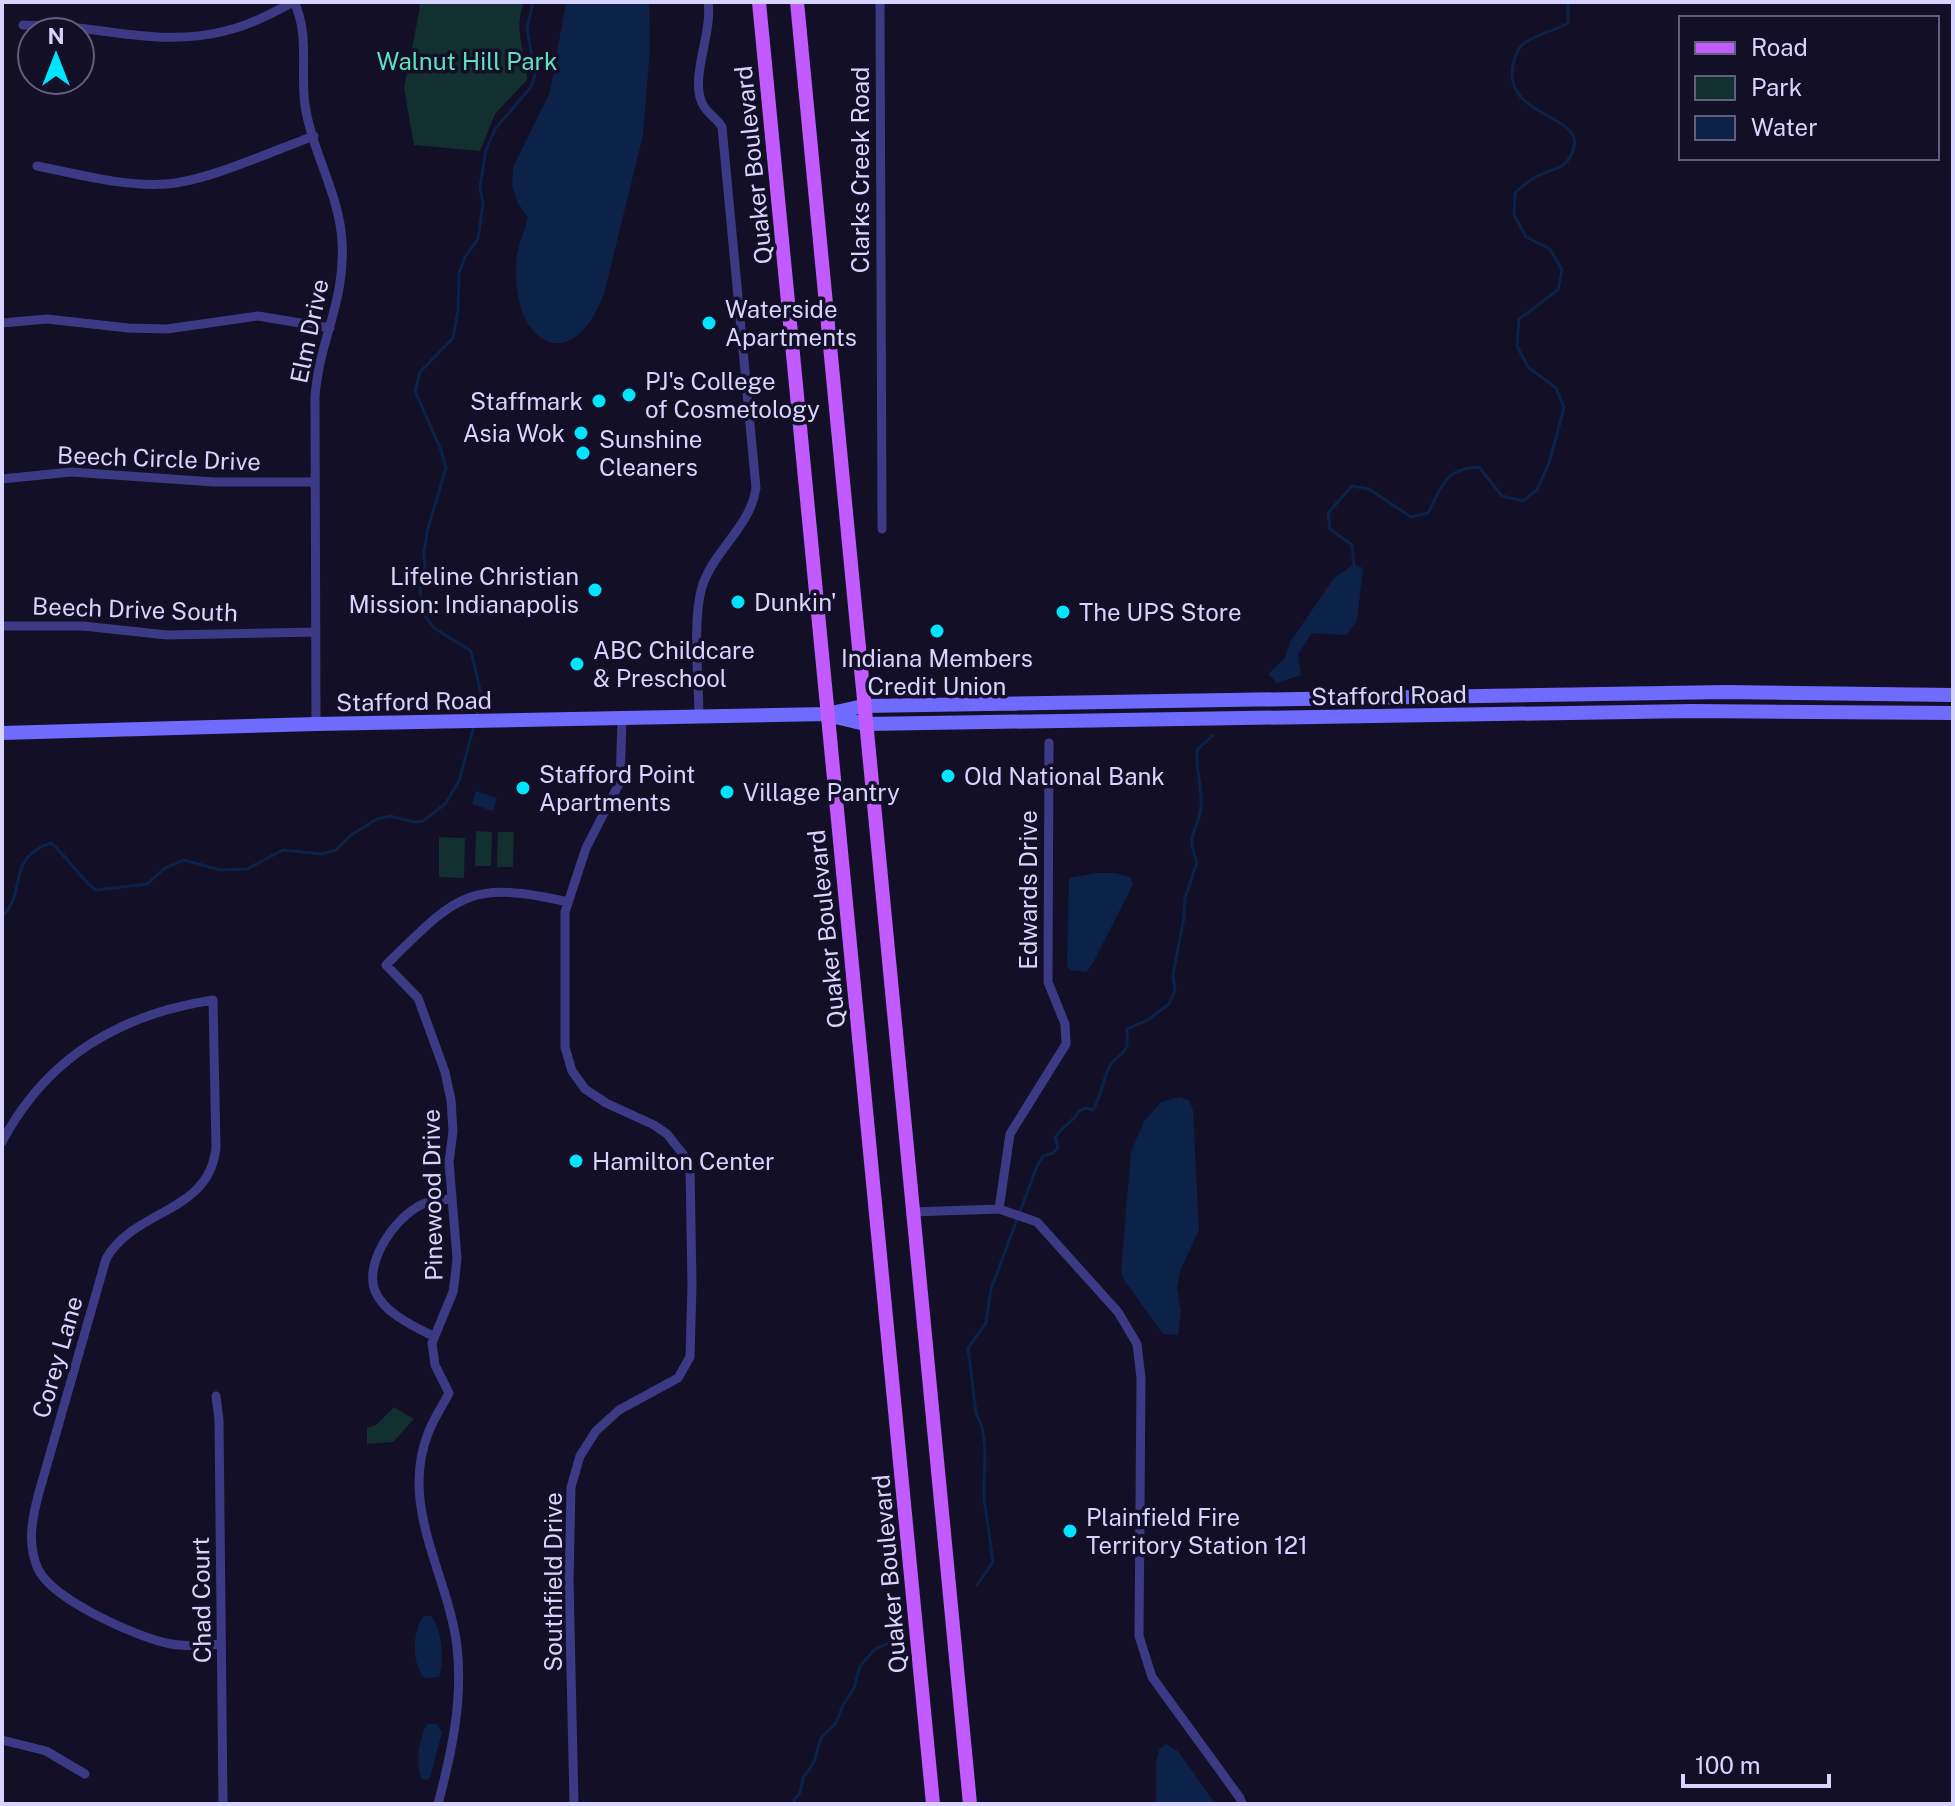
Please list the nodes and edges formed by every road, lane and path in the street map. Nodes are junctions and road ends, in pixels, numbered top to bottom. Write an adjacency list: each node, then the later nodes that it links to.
1 (294, 2): 6 (street); 7 (street, Elm Drive)
2 (708, 2): 20 (street)
3 (759, 2): 19 (main road, Quaker Boulevard)
4 (797, 2): 17 (main road)
5 (880, 2): 13 (street, Clarks Creek Road)
6 (96, 31)
7 (314, 136): 8 (street); 10 (street, Elm Drive)
8 (37, 166)
9 (2, 323): 10 (street)
10 (330, 328): 12 (street, Elm Drive)
11 (2, 479): 12 (street, Beech Circle Drive)
12 (314, 482): 15 (street, Elm Drive)
13 (882, 529)
14 (2, 626): 15 (street, Beech Drive South)
15 (315, 632): 22 (street, Elm Drive)
16 (1953, 695): 17 (main road, Stafford Road)
17 (863, 706): 19 (main road, Stafford Road); 23 (main road)
18 (1953, 713): 23 (main road, Stafford Road)
19 (827, 714): 20 (main road, Stafford Road); 23 (main road, Stafford Road); 39 (main road, Quaker Boulevard)
20 (699, 718): 21 (main road, Stafford Road)
21 (622, 720): 22 (main road, Stafford Road); 26 (street, Southfield Drive)
22 (316, 724): 24 (main road, Stafford Road)
23 (865, 724): 30 (main road)
24 (2, 733)
25 (1049, 743): 29 (street, Edwards Drive)
26 (568, 902): 28 (street, Pinewood Drive); 38 (street, Southfield Drive)
27 (2, 1142): 33 (street, Corey Lane)
28 (452, 1199): 31 (street, Pinewood Drive); 31 (street)
29 (1003, 1210): 30 (street); 41 (street)
30 (912, 1212): 40 (main road)
31 (433, 1336): 37 (street)
32 (216, 1396): 33 (street, Chad Court)
33 (221, 1644): 36 (street, Chad Court)
34 (2, 1740): 35 (street)
35 (85, 1774)
36 (223, 1804)
37 (438, 1804)
38 (574, 1804)
39 (933, 1804)
40 (970, 1804)
41 (1242, 1804)

